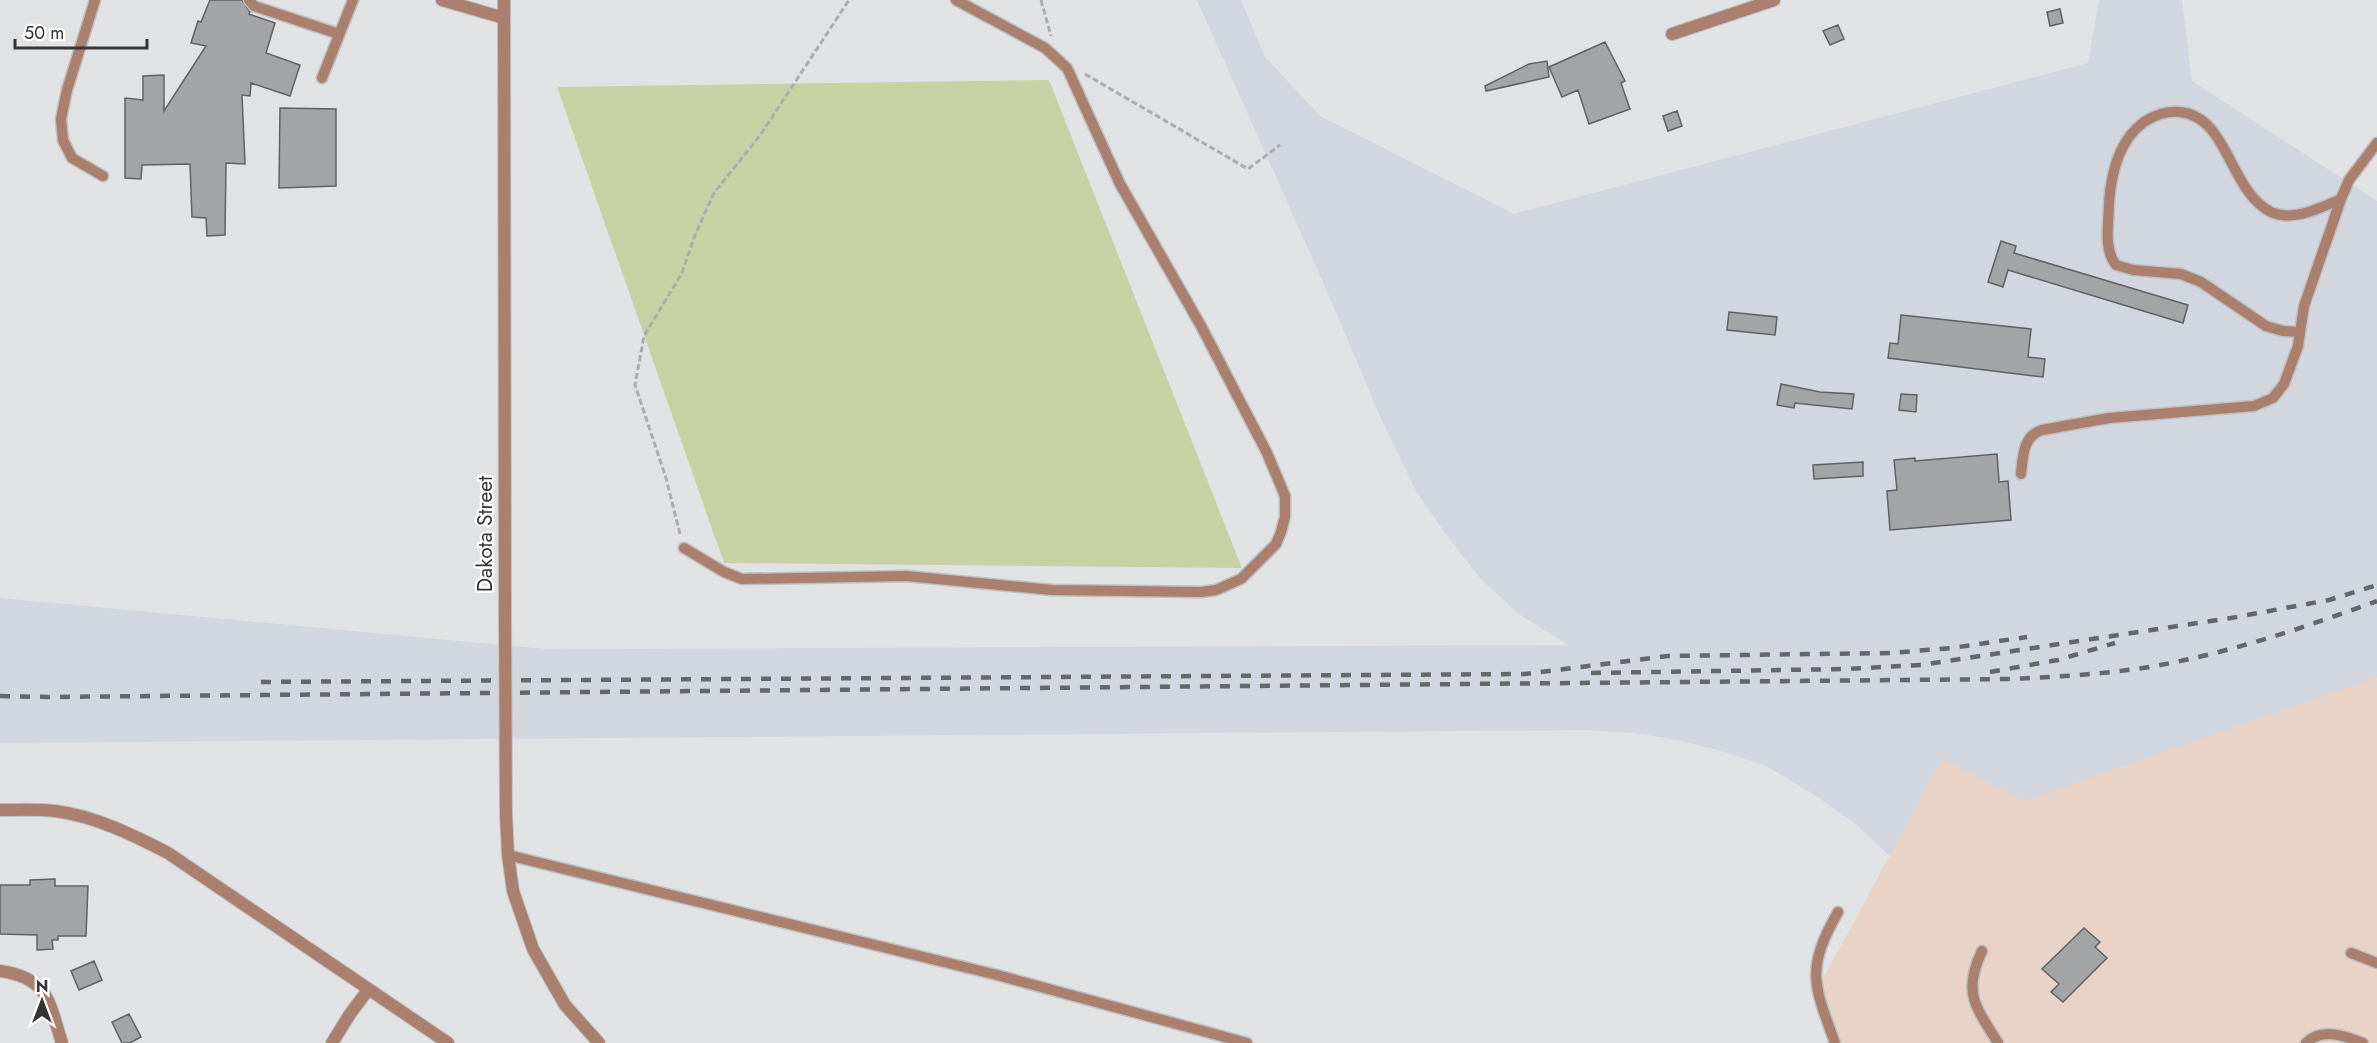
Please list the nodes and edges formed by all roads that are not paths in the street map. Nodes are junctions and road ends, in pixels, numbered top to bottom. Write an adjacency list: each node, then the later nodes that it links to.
1 (95, 0): 13 (lane)
2 (249, 0): 9 (lane)
3 (353, 0): 9 (lane)
4 (442, 0): 8 (street)
5 (504, 0): 8 (street, Dakota Street)
6 (956, 0): 17 (lane)
7 (1774, 0): 10 (street)
8 (504, 18): 19 (street, Dakota Street, bridge)
9 (339, 34): 11 (lane)
10 (1672, 34)
11 (322, 78)
12 (2377, 143): 14 (lane)
13 (103, 176)
14 (2341, 199): 15 (lane); 15 (lane)
15 (2300, 332): 16 (lane)
16 (2021, 474)
17 (684, 548)
18 (0, 810): 25 (street)
19 (508, 855): 29 (street, Dakota Street); 30 (lane)
20 (1838, 912): 31 (lane)
21 (1982, 951): 32 (lane)
22 (2351, 953): 23 (lane)
23 (2377, 963)
24 (0, 971): 26 (street)
25 (368, 990): 27 (street); 28 (street)
26 (62, 1043)
27 (332, 1043)
28 (448, 1043)
29 (599, 1043)
30 (1247, 1043)
31 (1835, 1043)
32 (1998, 1043)
33 (2306, 1043): 34 (lane)
34 (2363, 1043)

